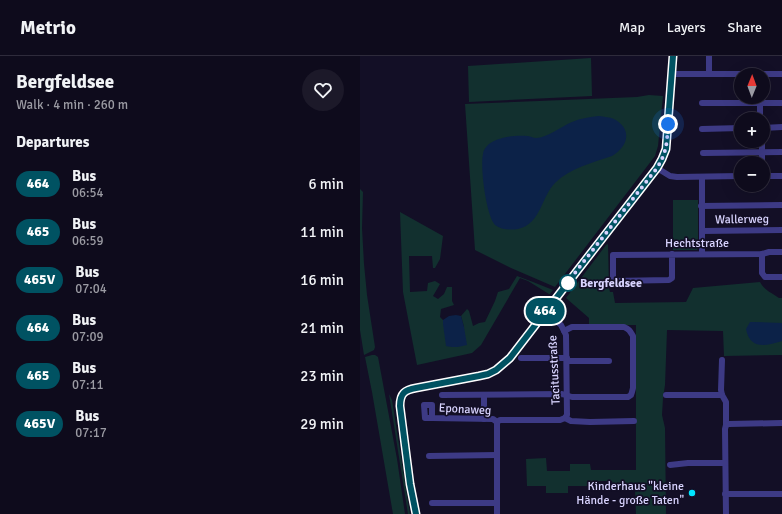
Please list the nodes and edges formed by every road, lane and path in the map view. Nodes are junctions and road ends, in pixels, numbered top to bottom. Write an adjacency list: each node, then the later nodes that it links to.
1 (673, 56): 3 (street)
2 (709, 56): 4 (street)
3 (672, 74): 4 (street); 21 (street)
4 (709, 74): 5 (street)
5 (734, 74)
6 (782, 74): 7 (street)
7 (770, 75)
8 (734, 101): 10 (street)
9 (770, 101): 11 (street)
10 (702, 103)
11 (782, 103)
12 (782, 127): 14 (street)
13 (734, 128): 15 (street)
14 (770, 128)
15 (702, 129)
16 (762, 148): 18 (street)
17 (703, 152): 18 (street)
18 (762, 152): 19 (street); 20 (street)
19 (782, 152)
20 (762, 156)
21 (657, 168): 25 (street); 35 (street)
22 (734, 176): 25 (street)
23 (770, 176): 24 (street)
24 (782, 176)
25 (702, 177): 27 (street)
26 (782, 205): 27 (street)
27 (702, 206): 29 (street)
28 (782, 230): 29 (street, Wallerweg)
29 (702, 231): 32 (street)
30 (782, 252): 33 (street, Hechtstraße)
31 (672, 254): 31 (street, Hechtstraße); 32 (street, Hechtstraße)
32 (702, 254): 33 (street, Hechtstraße)
33 (762, 254): 34 (street)
34 (782, 276)
35 (545, 312): 36 (street, Tacitusstraße); 61 (street)
36 (564, 331): 38 (street, Tacitusstraße); 45 (street)
37 (521, 358): 38 (street)
38 (567, 360): 40 (street); 45 (street, Tacitusstraße)
39 (722, 360): 44 (street)
40 (609, 361)
41 (442, 395): 42 (street)
42 (484, 395): 45 (street); 48 (street)
43 (666, 395): 44 (street)
44 (722, 395): 52 (street)
45 (567, 396): 47 (street, Tacitusstraße)
46 (432, 418): 48 (street, Eponaweg)
47 (565, 418): 49 (street); 50 (street, Tacitusstraße)
48 (484, 419): 50 (street, Eponaweg)
49 (634, 421)
50 (497, 422): 53 (street)
51 (782, 423): 52 (street)
52 (726, 425): 55 (street)
53 (497, 455): 54 (street); 60 (street)
54 (429, 456)
55 (725, 463): 56 (street); 57 (street)
56 (670, 465)
57 (725, 494): 58 (street); 63 (street)
58 (782, 494)
59 (432, 503): 60 (street)
60 (497, 504): 62 (street)
61 (416, 514)
62 (497, 514)
63 (726, 514)

